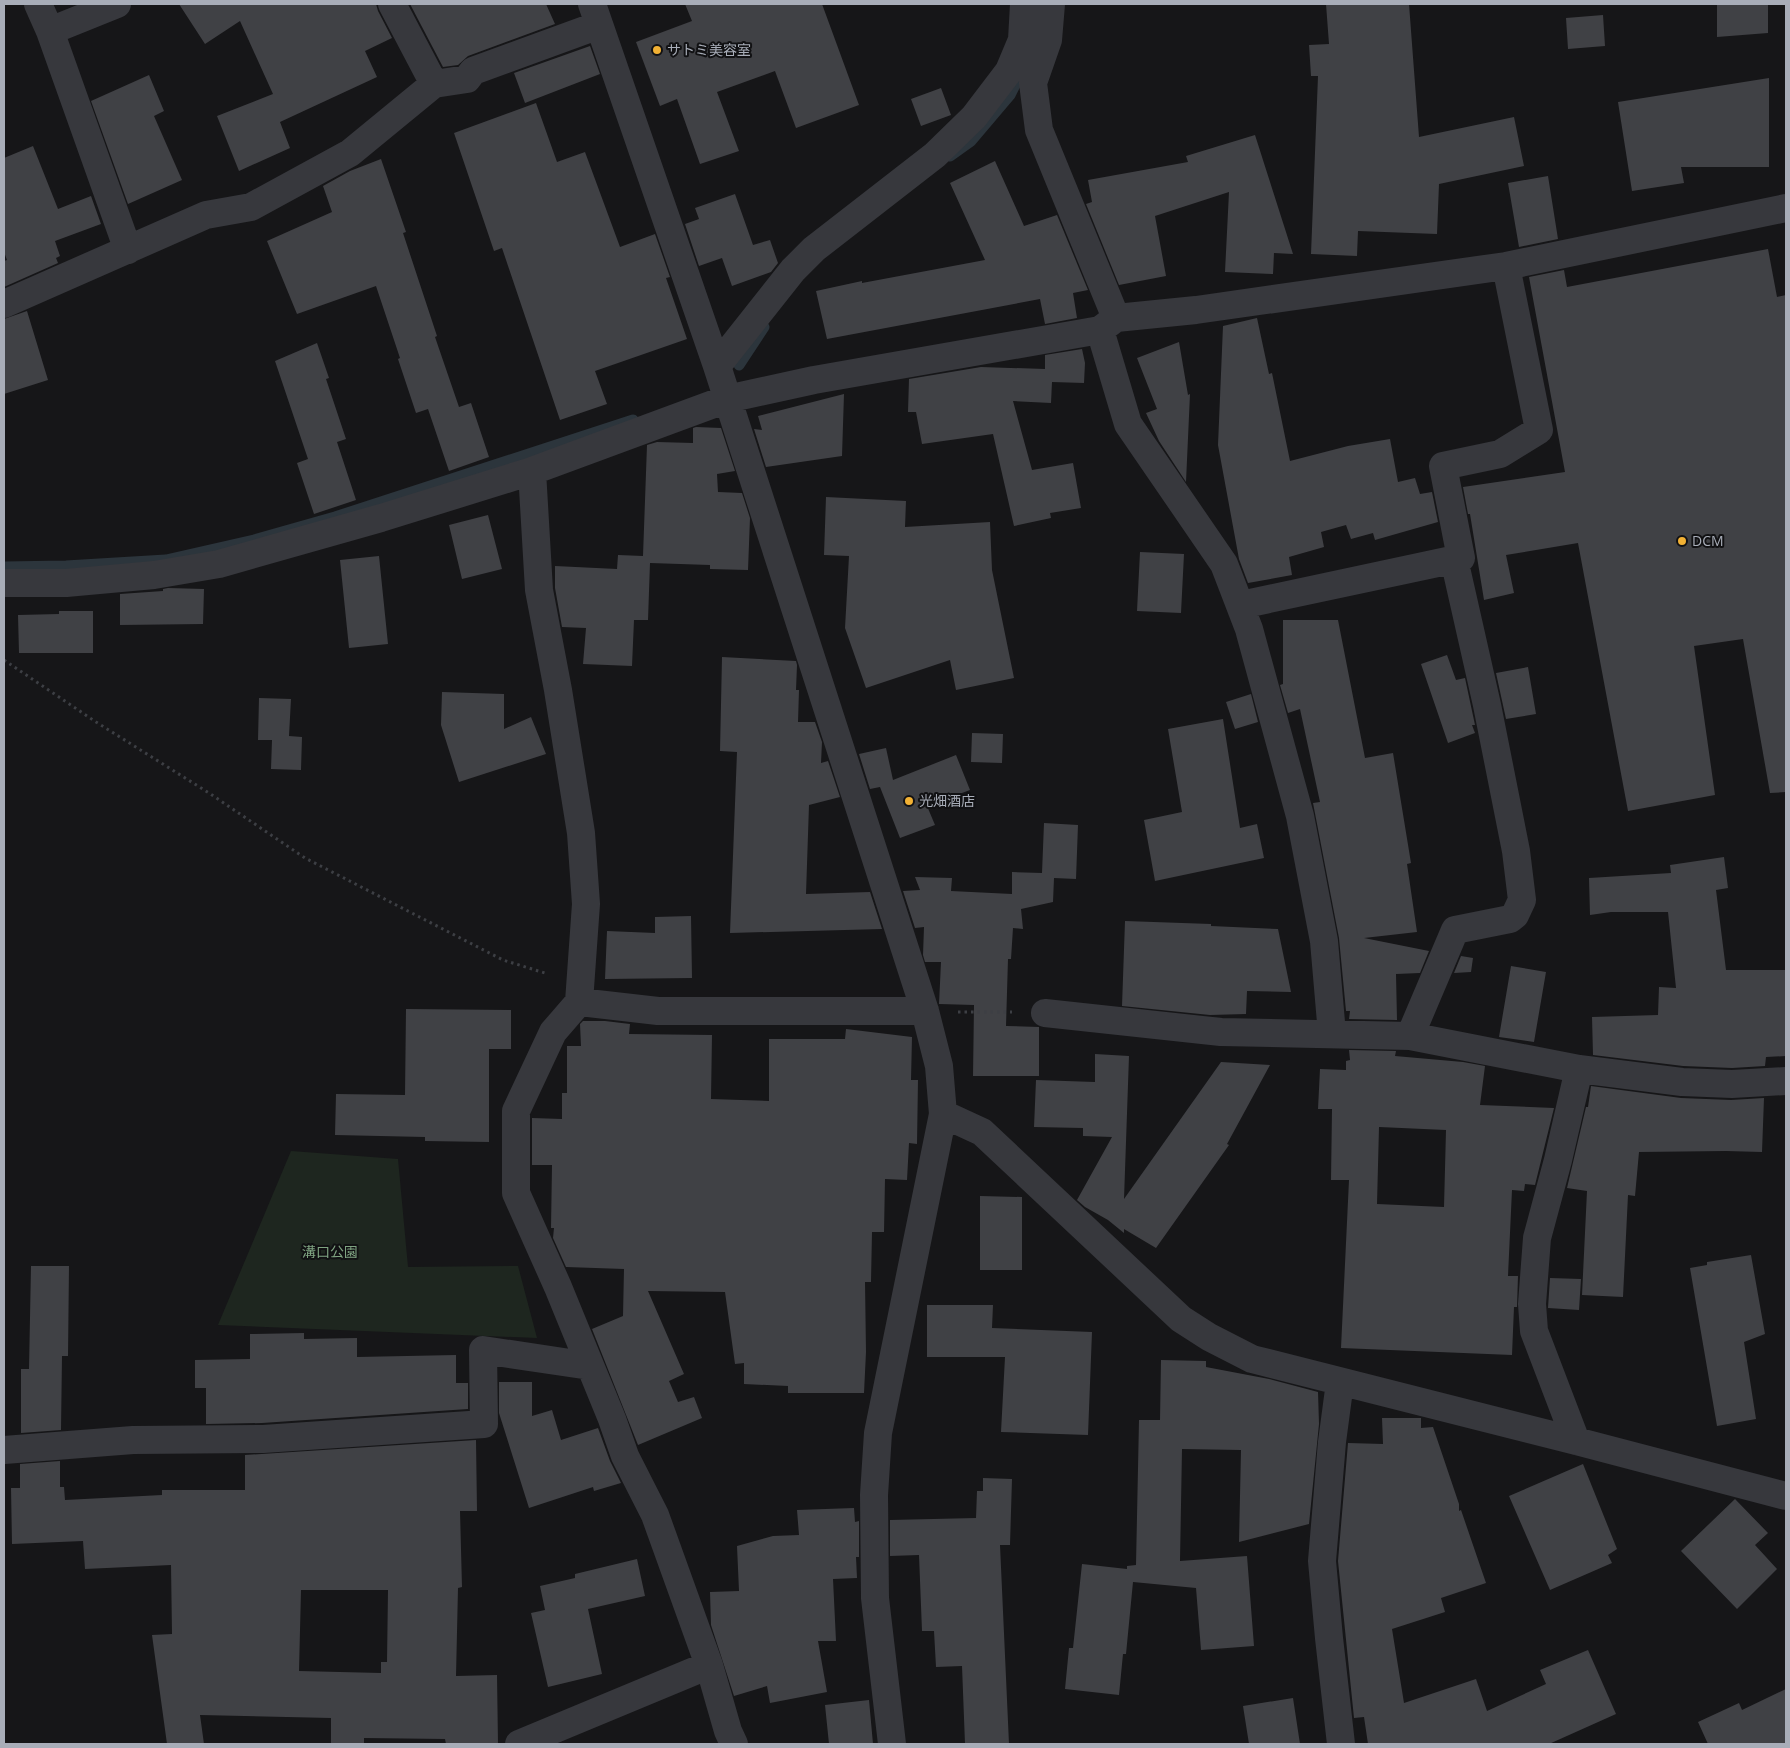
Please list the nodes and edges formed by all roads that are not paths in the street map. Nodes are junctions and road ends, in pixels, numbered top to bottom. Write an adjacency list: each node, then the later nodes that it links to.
1 (38, 4): 7 (street)
2 (117, 4): 7 (street)
3 (392, 4): 9 (street)
4 (1024, 4): 8 (street)
5 (1051, 4): 8 (street)
6 (595, 14): 9 (street); 15 (street)
7 (50, 31): 11 (street)
8 (1021, 77): 14 (street); 15 (street)
9 (434, 84): 11 (street)
10 (1786, 208): 12 (street)
11 (128, 250): 13 (street)
12 (1506, 266): 14 (street); 18 (street)
13 (4, 304)
14 (1108, 324): 16 (street); 20 (street)
15 (717, 366): 16 (street)
16 (727, 399): 17 (street); 22 (street)
17 (532, 470): 19 (street); 21 (street)
18 (1454, 559): 20 (street); 25 (street)
19 (4, 583)
20 (1241, 605): 24 (street)
21 (579, 992): 22 (street); 29 (street)
22 (925, 1011): 28 (street)
23 (1045, 1013): 24 (street)
24 (1332, 1034): 25 (street)
25 (1410, 1036): 26 (street)
26 (1579, 1070): 27 (street); 31 (street)
27 (1786, 1081)
28 (943, 1114): 30 (street); 37 (street)
29 (590, 1366): 32 (street); 34 (street)
30 (1340, 1382): 31 (street); 38 (street)
31 (1576, 1441): 33 (street)
32 (4, 1450)
33 (1786, 1496)
34 (709, 1665): 35 (street); 36 (street)
35 (519, 1744)
36 (734, 1744)
37 (892, 1744)
38 (1341, 1744)

